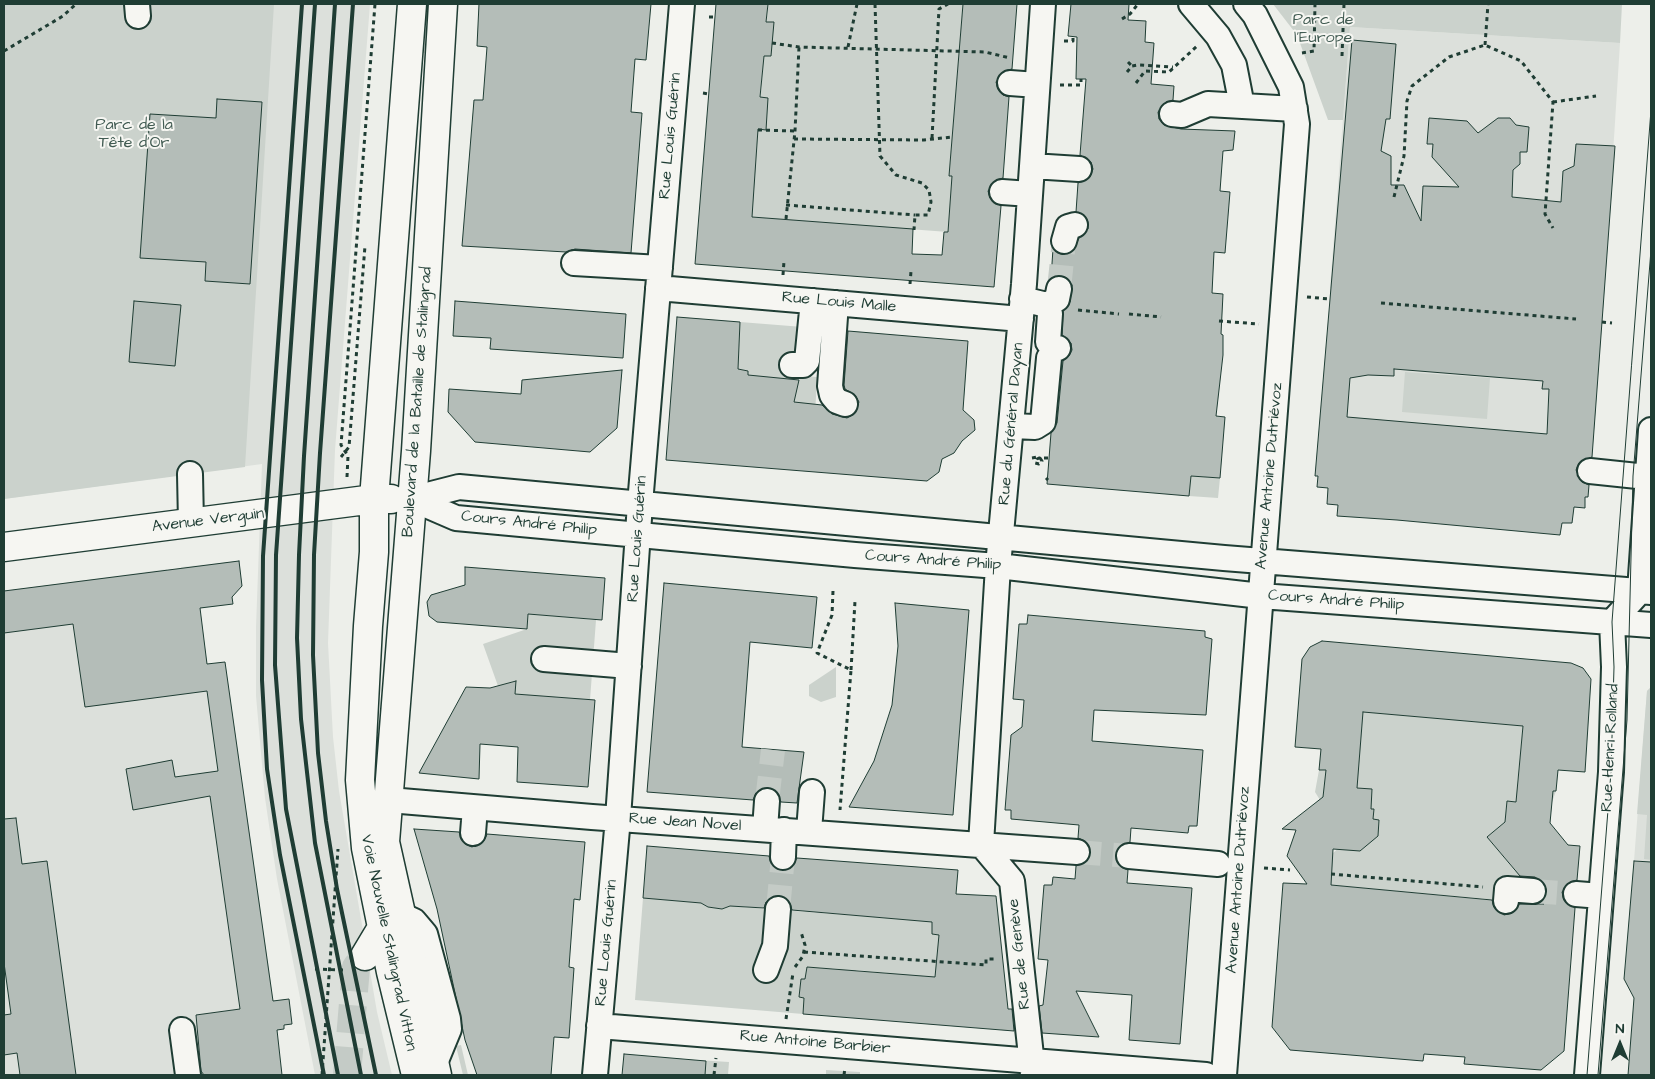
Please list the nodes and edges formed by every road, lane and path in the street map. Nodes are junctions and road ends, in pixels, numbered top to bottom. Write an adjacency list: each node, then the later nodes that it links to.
1 (76, 4): 27 (path)
2 (375, 4): 63 (path)
3 (412, 4): 94 (main road)
4 (443, 4): 95 (main road, Boulevard de la Bataille de Stalingrad)
5 (682, 4): 68 (street, Rue Louis Guérin)
6 (856, 4): 25 (path)
7 (875, 4): 26 (path)
8 (948, 4): 28 (path)
9 (1043, 4): 39 (street, Rue du Général Dayan)
10 (1138, 4): 18 (path)
11 (1192, 4): 45 (street)
12 (1246, 4): 46 (street)
13 (1315, 4): 29 (path)
14 (1344, 4): 30 (path)
15 (1488, 4): 23 (path)
16 (709, 17): 17 (path)
17 (715, 17)
18 (1122, 20)
19 (1073, 37): 20 (path)
20 (1069, 41)
21 (772, 43): 24 (path)
22 (1201, 43): 34 (path)
23 (1485, 45): 44 (path); 57 (path)
24 (799, 47): 25 (path); 48 (path)
25 (848, 48): 26 (path)
26 (878, 49): 28 (path); 50 (path)
27 (4, 51)
28 (937, 52): 31 (path); 51 (path)
29 (1302, 53)
30 (1342, 56)
31 (1012, 59)
32 (1128, 62): 33 (path)
33 (1132, 66): 34 (path); 35 (path)
34 (1174, 67): 38 (path)
35 (1127, 72)
36 (1081, 79): 40 (path)
37 (1010, 83): 39 (street)
38 (1136, 83)
39 (1037, 85): 53 (street, Rue du Général Dayan)
40 (1075, 85)
41 (703, 93): 42 (path)
42 (709, 94)
43 (1596, 96): 44 (path)
44 (1553, 102): 61 (path)
45 (1242, 106): 46 (street); 46 (street)
46 (1294, 107): 81 (street, Avenue Antoine Dutriévoz)
47 (758, 130): 48 (path)
48 (795, 131): 52 (path)
49 (952, 137): 51 (path)
50 (878, 138): 51 (path); 52 (path); 59 (path)
51 (932, 138)
52 (794, 139): 58 (path)
53 (1032, 166): 54 (street); 56 (street, Rue du Général Dayan)
54 (1079, 169)
55 (1002, 192): 56 (street)
56 (1030, 194): 73 (street, Rue du Général Dayan)
57 (1394, 197)
58 (786, 205): 59 (path); 60 (path)
59 (915, 215): 62 (path)
60 (786, 219)
61 (1553, 228)
62 (914, 230)
63 (356, 256): 86 (path); 86 (path)
64 (784, 261): 67 (path)
65 (574, 268): 68 (street, Rue Louis Malle)
66 (911, 270): 69 (path)
67 (784, 271)
68 (659, 279): 71 (street, Rue Louis Malle); 96 (street, Rue Louis Guérin)
69 (910, 284)
70 (1051, 300): 73 (street, Rue Louis Malle); 74 (path); 84 (street)
71 (825, 302): 73 (street, Rue Louis Malle); 82 (street); 83 (street)
72 (1381, 303): 77 (path)
73 (1022, 309): 84 (street, Rue du Général Dayan)
74 (1119, 314)
75 (1129, 314): 76 (path)
76 (1160, 317)
77 (1576, 319)
78 (1219, 321): 81 (path)
79 (1602, 322): 80 (path)
80 (1612, 323)
81 (1282, 326): 101 (street, Avenue Antoine Dutriévoz)
82 (792, 365)
83 (845, 404)
84 (1012, 426): 99 (street, Rue du Général Dayan)
85 (1651, 430): 93 (street)
86 (344, 450): 87 (path); 88 (path)
87 (348, 456)
88 (341, 457)
89 (1032, 458): 90 (path)
90 (1049, 458)
91 (1590, 471): 93 (street)
92 (190, 474): 97 (street)
93 (1647, 477): 104 (street)
94 (374, 499): 95 (main road, Avenue Verguin); 97 (main road, Avenue Verguin); 134 (main road, Voie Nouvelle Stalingrad Vitton)
95 (412, 499): 96 (street, Cours André Philip); 98 (street, Cours André Philip); 114 (main road, Boulevard de la Bataille de Stalingrad)
96 (640, 504): 98 (street, Rue Louis Guérin); 99 (street, Cours André Philip)
97 (191, 523): 100 (main road, Avenue Verguin)
98 (639, 535): 102 (street, Cours André Philip); 110 (street, Rue Louis Guérin)
99 (1002, 537): 101 (street, Cours André Philip); 102 (street, Rue du Général Dayan)
100 (4, 547)
101 (1262, 560): 104 (street, Cours André Philip); 105 (street, Avenue Antoine Dutriévoz)
102 (998, 566): 105 (street, Cours André Philip); 121 (street, Rue du Général Dayan)
103 (833, 591): 111 (path)
104 (1645, 591): 107 (street)
105 (1261, 596): 107 (street, Cours André Philip); 146 (street, Avenue Antoine Dutriévoz)
106 (855, 601): 111 (path)
107 (1612, 622): 108 (street, Cours André Philip); 132 (street, Rue Henri Rolland)
108 (1651, 625)
109 (544, 659): 110 (street)
110 (629, 666): 117 (street, Rue Louis Guérin)
111 (851, 670): 112 (path)
112 (843, 788)
113 (812, 792): 119 (street)
114 (388, 800): 116 (street, Rue Jean Novel); 134 (main road, Voie Nouvelle Stalingrad Vitton)
115 (767, 801): 118 (street)
116 (475, 808): 117 (street, Rue Jean Novel); 120 (street)
117 (618, 818): 118 (street, Rue Jean Novel); 139 (street, Rue Louis Guérin)
118 (774, 829): 119 (street, Rue Jean Novel); 124 (street)
119 (809, 832): 121 (street, Rue Jean Novel)
120 (473, 833)
121 (981, 844): 122 (street, Rue Jean Novel); 141 (street, Rue de Genève)
122 (1077, 852)
123 (1129, 856): 125 (street)
124 (783, 857)
125 (1218, 864)
126 (1260, 868): 127 (path)
127 (1290, 870)
128 (1331, 874): 131 (path)
129 (1533, 891): 131 (street)
130 (1576, 894): 132 (street)
131 (1507, 895)
132 (1601, 896): 147 (street, Rue Henri Rolland)
133 (778, 909): 138 (street)
134 (393, 921): 136 (main road); 142 (main road, Voie Nouvelle Stalingrad Vitton); 142 (street)
135 (804, 952): 137 (path)
136 (365, 956)
137 (986, 959)
138 (766, 970)
139 (599, 1026): 141 (street, Rue Antoine Barbier); 144 (street, Rue Louis Guérin)
140 (182, 1030): 143 (street)
141 (1032, 1068): 145 (street, Rue Antoine Barbier)
142 (429, 1071)
143 (188, 1075)
144 (595, 1075)
145 (1206, 1075)
146 (1224, 1075)
147 (1587, 1075)

